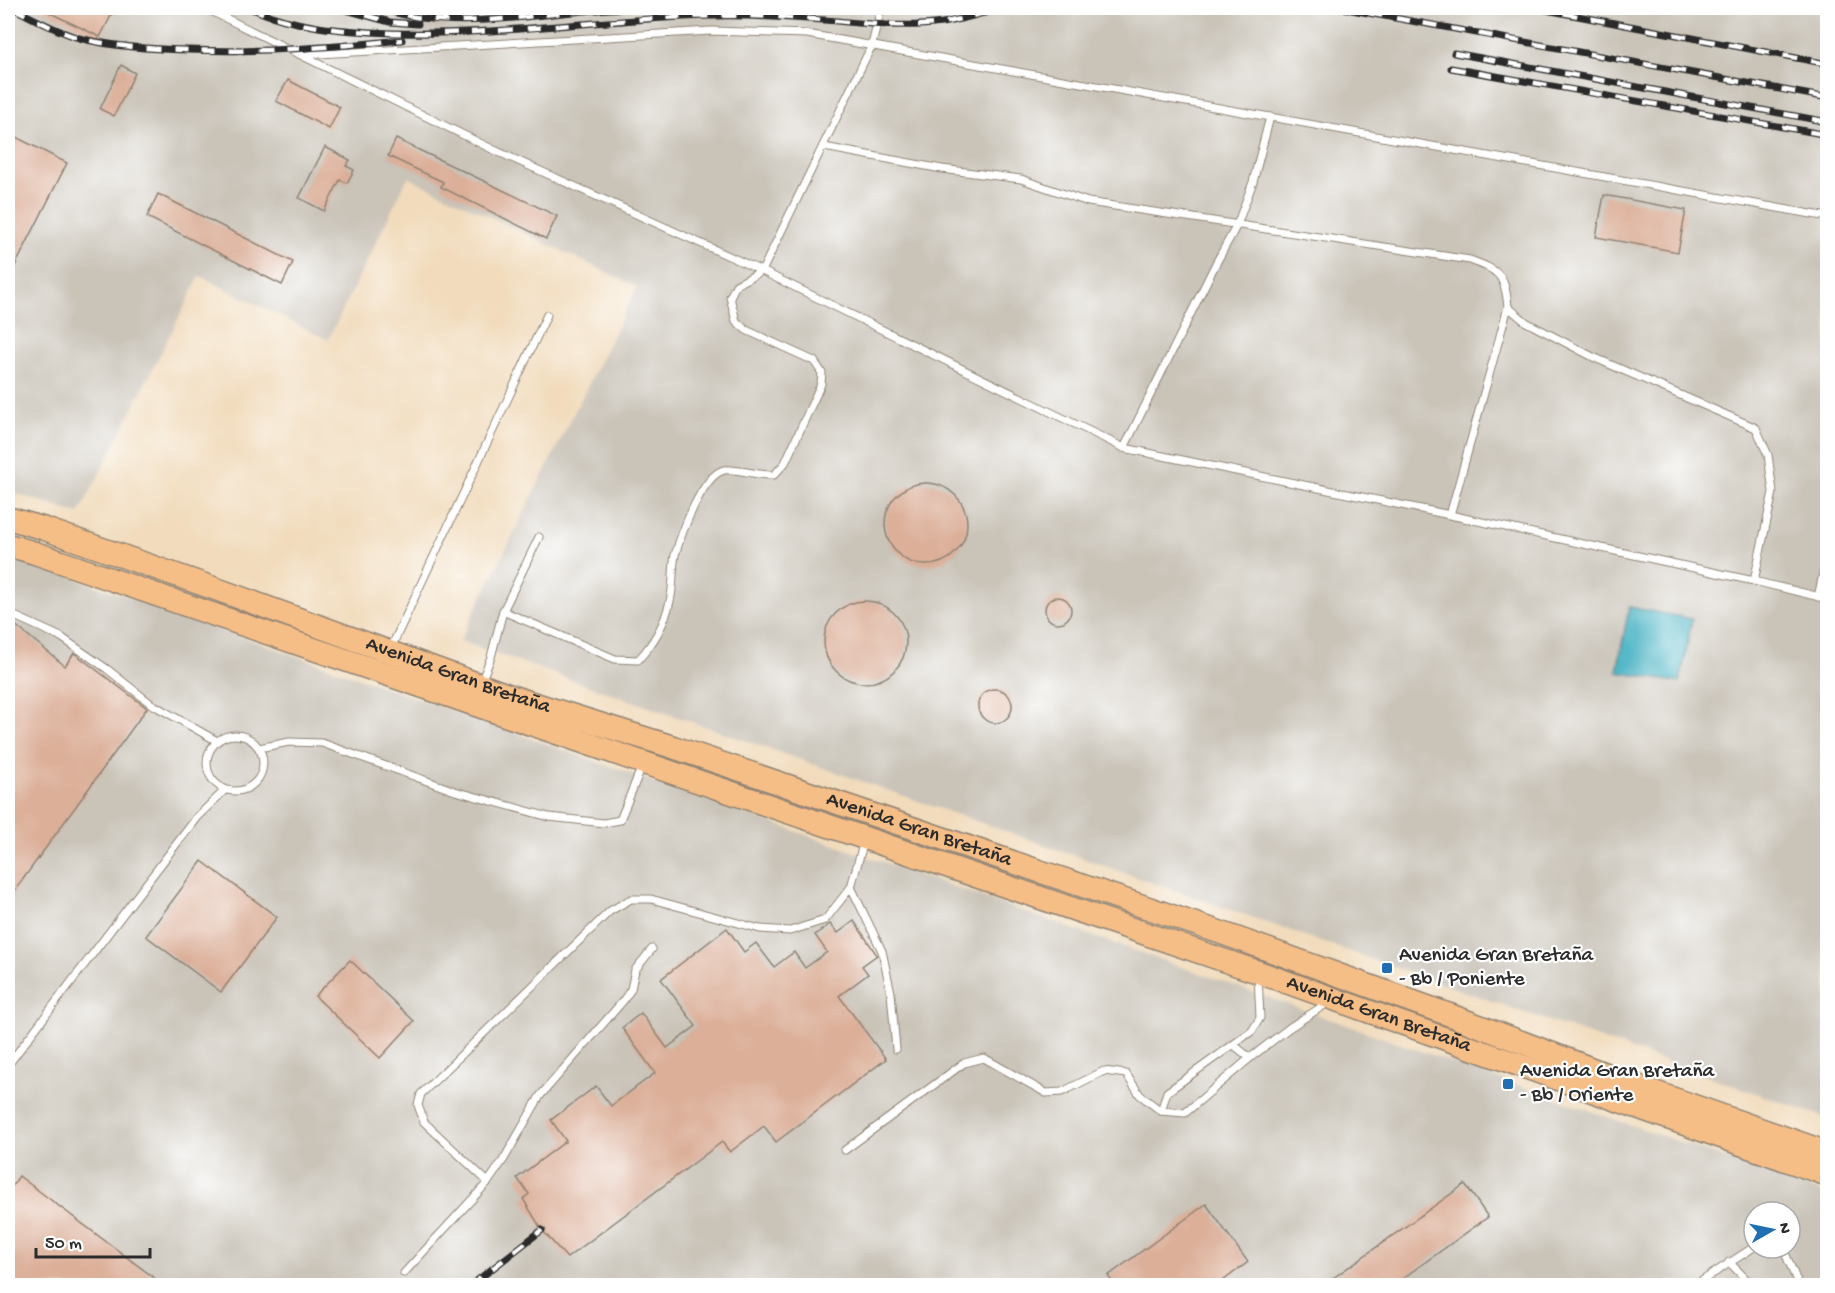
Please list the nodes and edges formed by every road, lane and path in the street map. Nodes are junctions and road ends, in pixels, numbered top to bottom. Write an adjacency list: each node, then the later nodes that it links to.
1 (205, 8): 4 (lane)
2 (881, 8): 3 (lane)
3 (872, 45): 4 (lane); 5 (lane); 6 (lane)
4 (300, 56): 9 (lane)
5 (1270, 117): 7 (lane); 8 (lane)
6 (824, 147): 8 (lane); 9 (lane)
7 (1827, 217)
8 (1237, 225): 10 (lane); 12 (lane)
9 (762, 271): 12 (lane); 21 (lane)
10 (1508, 307): 13 (lane); 18 (lane)
11 (547, 315): 23 (lane)
12 (1124, 448): 13 (lane)
13 (1450, 515): 18 (lane)
14 (8, 518): 23 (main road, Avenida Gran Bretaña)
15 (539, 537): 21 (lane)
16 (8, 545): 27 (main road, Avenida Gran Bretaña)
17 (1827, 552): 19 (lane)
18 (1754, 581): 19 (lane)
19 (1818, 597): 20 (lane)
20 (1827, 599)
21 (503, 611): 24 (lane)
22 (8, 613): 25 (lane)
23 (388, 653): 24 (main road, Avenida Gran Bretaña)
24 (479, 685): 40 (main road, Avenida Gran Bretaña)
25 (218, 741): 26 (lane); 28 (lane)
26 (259, 748): 27 (lane); 28 (lane)
27 (644, 763): 29 (main road, Avenida Gran Bretaña)
28 (225, 790): 37 (lane)
29 (865, 839): 30 (lane); 32 (main road, Avenida Gran Bretaña)
30 (851, 887): 35 (lane); 42 (lane)
31 (652, 949): 42 (lane)
32 (1258, 972): 33 (main road, Avenida Gran Bretaña); 34 (lane)
33 (1334, 999): 36 (lane); 41 (main road, Avenida Gran Bretaña)
34 (1234, 1045): 36 (lane); 38 (lane)
35 (896, 1049)
36 (1250, 1058): 38 (lane)
37 (8, 1065)
38 (1161, 1111): 39 (lane)
39 (845, 1150)
40 (1827, 1153)
41 (1827, 1175)
42 (488, 1182): 46 (lane)
43 (1742, 1254): 45 (lane)
44 (1788, 1260): 49 (lane)
45 (1729, 1262): 47 (lane); 48 (lane)
46 (404, 1273)
47 (1694, 1286)
48 (1753, 1286)
49 (1799, 1286)

